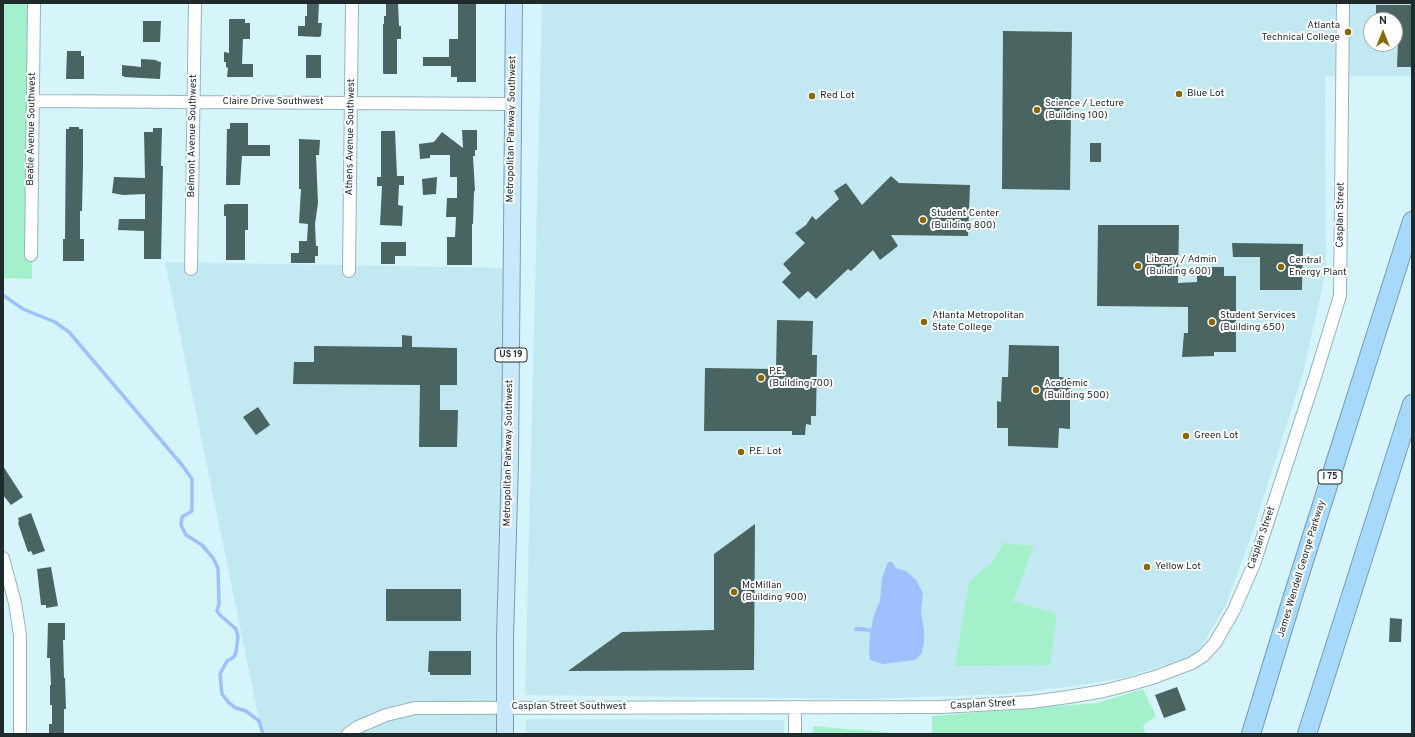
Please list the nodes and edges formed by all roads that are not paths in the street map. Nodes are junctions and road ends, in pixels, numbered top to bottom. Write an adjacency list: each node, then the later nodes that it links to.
1 (34, 3): 6 (street, Beatie Avenue Southwest)
2 (195, 3): 7 (street, Belmont Avenue Southwest)
3 (352, 3): 8 (street, Athens Avenue Southwest)
4 (514, 3): 9 (main road, Metropolitan Parkway Southwest / US 19)
5 (1343, 3): 17 (street, Casplan Street)
6 (33, 101): 7 (street, Claire Drive Southwest); 11 (street, Beatie Avenue Southwest)
7 (193, 102): 8 (street, Claire Drive Southwest); 12 (street, Belmont Avenue Southwest)
8 (351, 103): 9 (street, Claire Drive Southwest); 13 (street, Athens Avenue Southwest)
9 (512, 104): 16 (main road, Metropolitan Parkway Southwest / US 19)
10 (1412, 221): 22 (highway, James Wendell George Parkway / I 75)
11 (31, 255)
12 (191, 269)
13 (349, 271)
14 (1412, 404): 23 (highway)
15 (3, 558): 18 (street)
16 (506, 707): 17 (street, Casplan Street Southwest); 19 (street, Casplan Street Southwest); 20 (main road, Metropolitan Parkway Southwest / US 19)
17 (795, 708): 21 (street)
18 (20, 734)
19 (348, 734)
20 (505, 734)
21 (795, 734)
22 (1251, 734)
23 (1307, 734)

